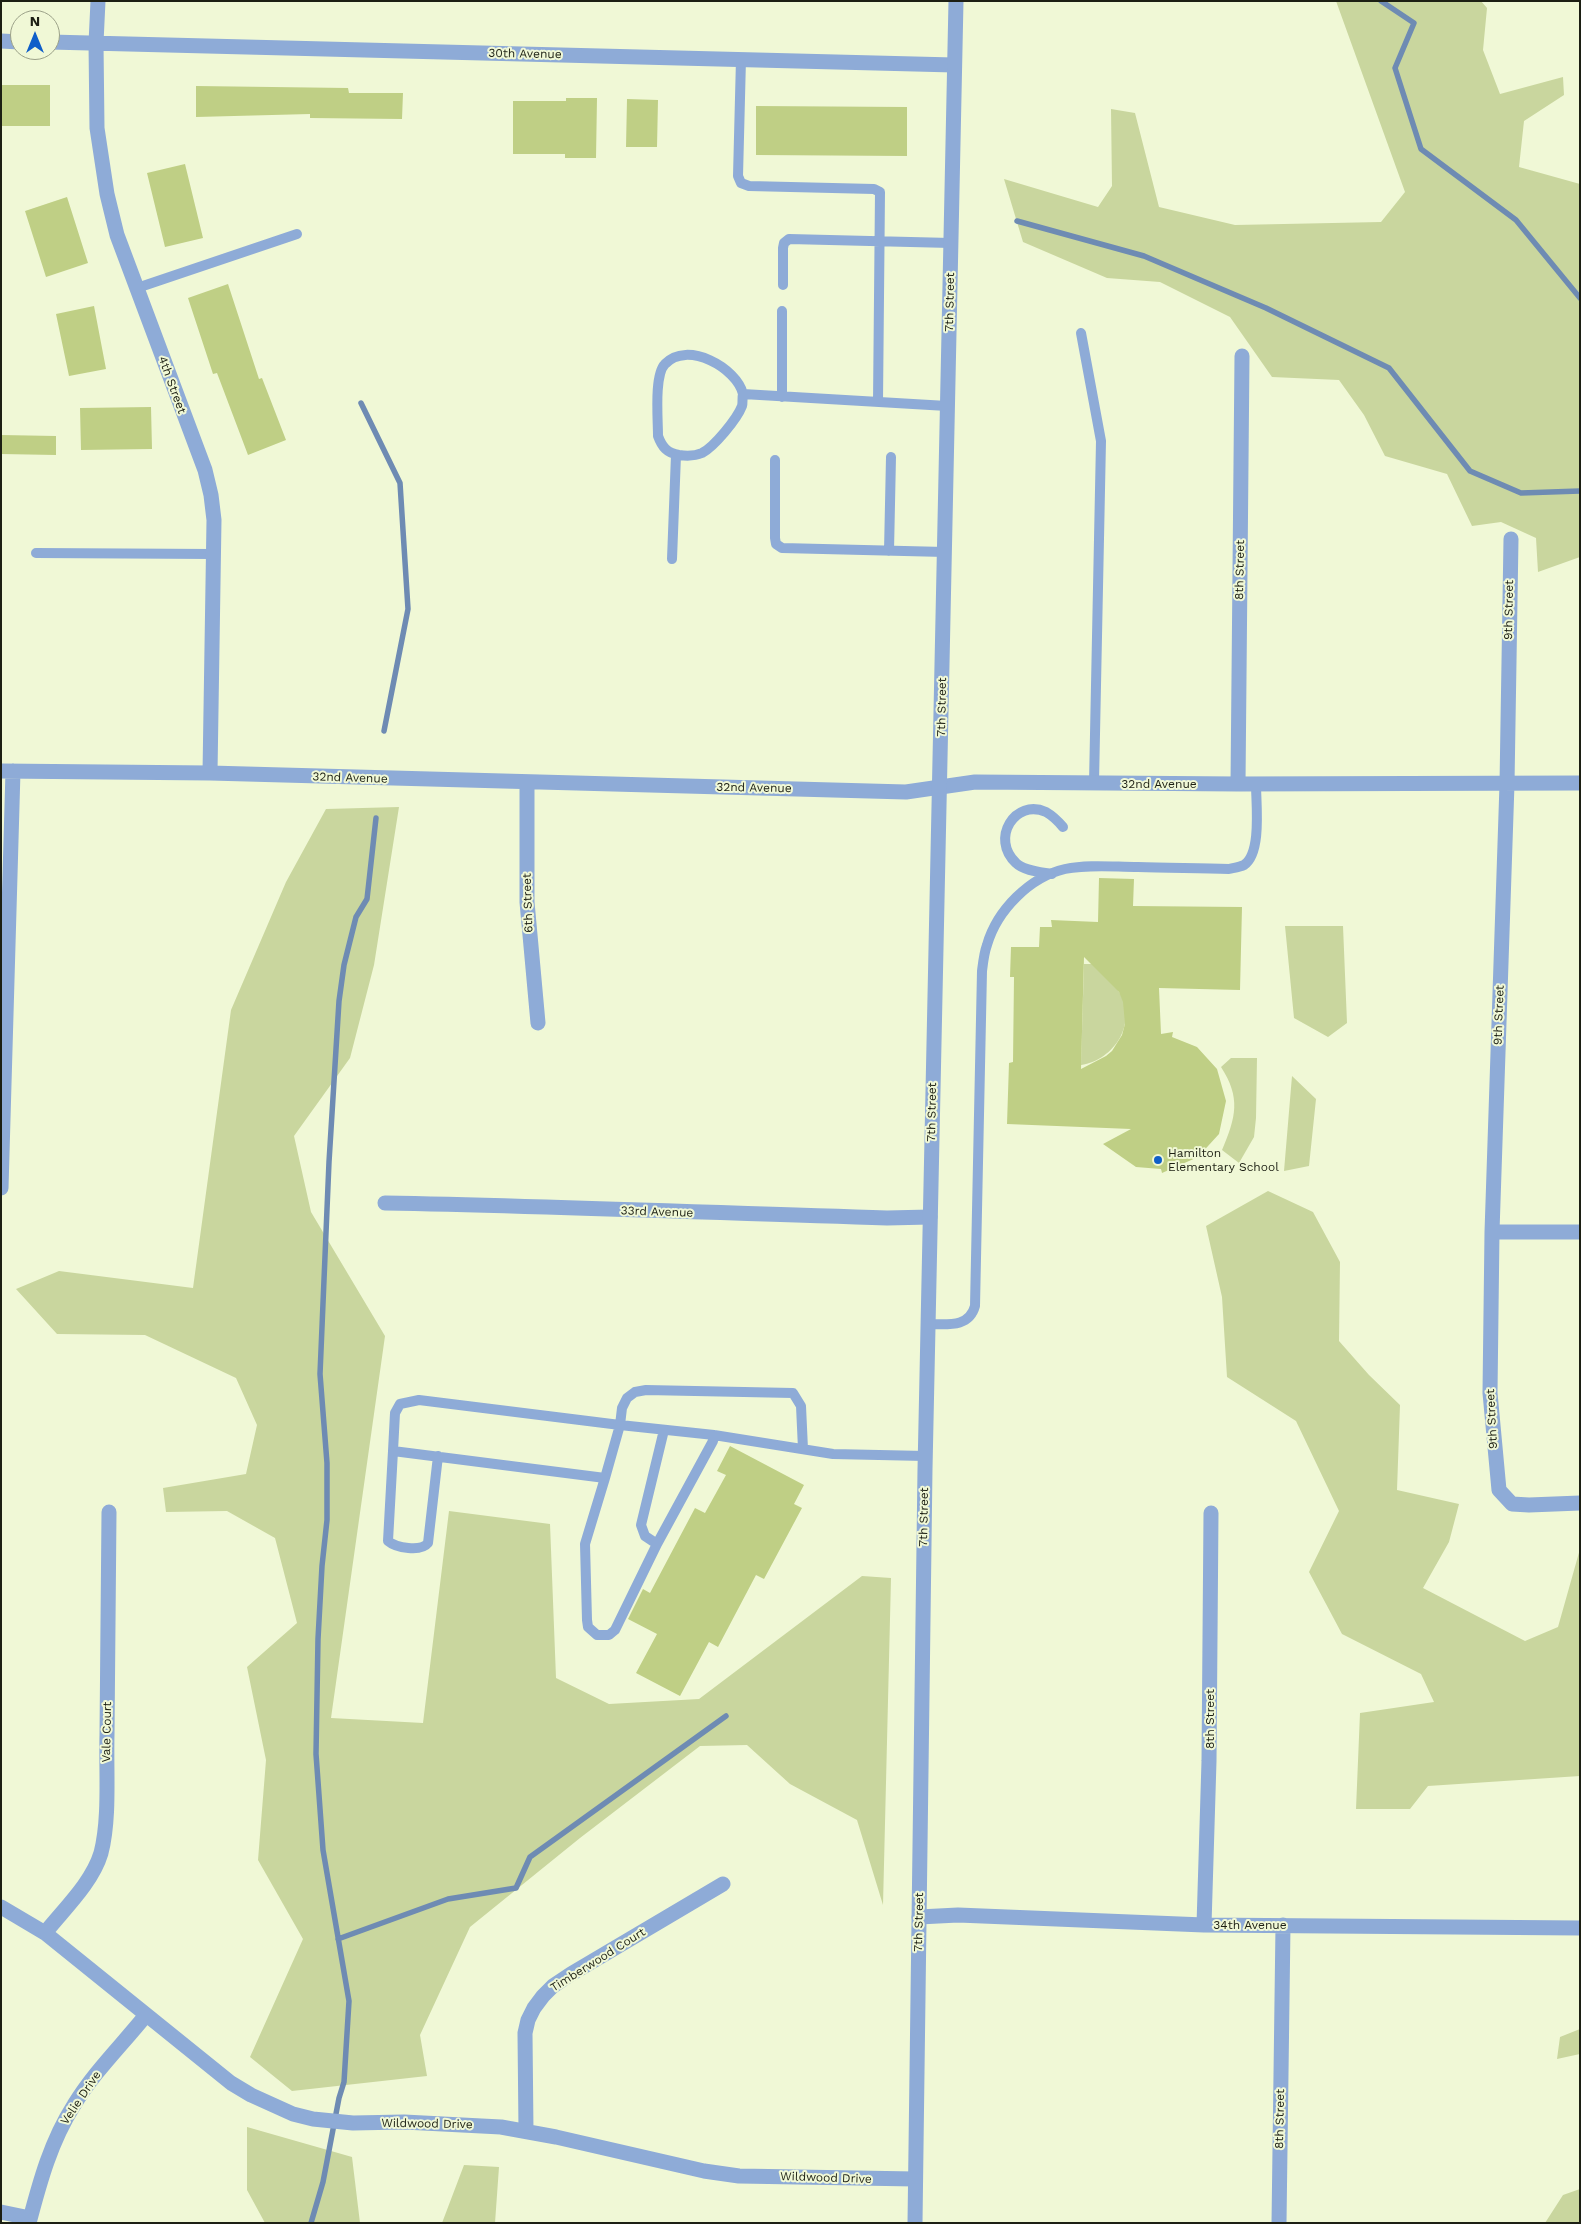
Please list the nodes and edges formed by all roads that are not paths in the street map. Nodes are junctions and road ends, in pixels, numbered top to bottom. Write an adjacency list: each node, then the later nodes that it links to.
1 (98, 1): 4 (street, 4th Street)
2 (956, 1): 6 (street, 7th Street)
3 (60, 42): 4 (street, 30th Avenue)
4 (96, 43): 5 (street, 30th Avenue); 11 (street, 4th Street)
5 (741, 59): 6 (street, 30th Avenue); 8 (lane)
6 (954, 64): 9 (street, 7th Street)
7 (297, 234): 11 (lane)
8 (880, 240): 9 (lane); 10 (lane); 17 (lane)
9 (951, 243): 18 (street, 7th Street)
10 (783, 285)
11 (137, 288): 26 (street, 4th Street)
12 (782, 311): 16 (lane)
13 (1081, 333): 31 (lane)
14 (1242, 356): 33 (street, 8th Street)
15 (743, 394): 16 (lane); 19 (lane); 19 (lane)
16 (782, 396): 17 (lane)
17 (878, 402): 18 (lane)
18 (947, 406): 24 (street, 7th Street)
19 (676, 454): 27 (lane)
20 (891, 457): 23 (lane)
21 (775, 460): 23 (lane)
22 (1511, 539): 35 (street, 9th Street)
23 (889, 551): 24 (lane)
24 (945, 552): 36 (street, 7th Street)
25 (36, 553): 26 (lane)
26 (214, 554): 29 (street, 4th Street)
27 (672, 560)
28 (7, 771): 29 (street, 32nd Avenue); 40 (street)
29 (210, 773): 30 (street, 32nd Avenue)
30 (527, 783): 36 (street, 32nd Avenue); 39 (street, 6th Street)
31 (1094, 783): 33 (street, 32nd Avenue); 36 (street, 32nd Avenue)
32 (1580, 783): 35 (street, 32nd Avenue)
33 (1238, 784): 34 (street, 32nd Avenue)
34 (1256, 784): 35 (street, 32nd Avenue); 38 (lane)
35 (1507, 784): 43 (street, 9th Street)
36 (938, 787): 42 (street, 7th Street)
37 (1063, 827): 38 (lane)
38 (1052, 874): 45 (lane)
39 (538, 1023)
40 (1, 1188)
41 (385, 1203): 42 (street, 33rd Avenue)
42 (930, 1217): 45 (street, 7th Street)
43 (1492, 1232): 44 (street); 54 (street, 9th Street)
44 (1580, 1232)
45 (928, 1324): 52 (street, 7th Street)
46 (620, 1425): 47 (lane); 49 (lane); 50 (lane); 53 (lane)
47 (664, 1430): 48 (lane); 57 (lane)
48 (714, 1435): 49 (lane); 57 (lane)
49 (803, 1449): 52 (lane)
50 (393, 1451): 51 (lane); 51 (lane)
51 (438, 1456): 53 (lane)
52 (925, 1456): 60 (street, 7th Street)
53 (606, 1478): 57 (lane)
54 (1580, 1503)
55 (109, 1512): 64 (street, Vale Court)
56 (1211, 1513): 61 (street, 8th Street)
57 (657, 1544)
58 (722, 1884): 66 (street, Timberwood Court)
59 (1, 1908): 64 (street, Wildwood Drive)
60 (920, 1917): 61 (street, 34th Avenue); 67 (street, 7th Street)
61 (1204, 1925): 62 (street, 34th Avenue)
62 (1282, 1925): 63 (street, 34th Avenue); 71 (street, 8th Street)
63 (1580, 1928)
64 (45, 1933): 65 (street, Wildwood Drive)
65 (146, 2015): 66 (street, Wildwood Drive); 69 (street, Velie Drive)
66 (526, 2131): 67 (street, Wildwood Drive)
67 (915, 2179): 70 (street, 7th Street)
68 (1, 2212): 69 (street)
69 (30, 2221)
70 (915, 2223)
71 (1279, 2223)

